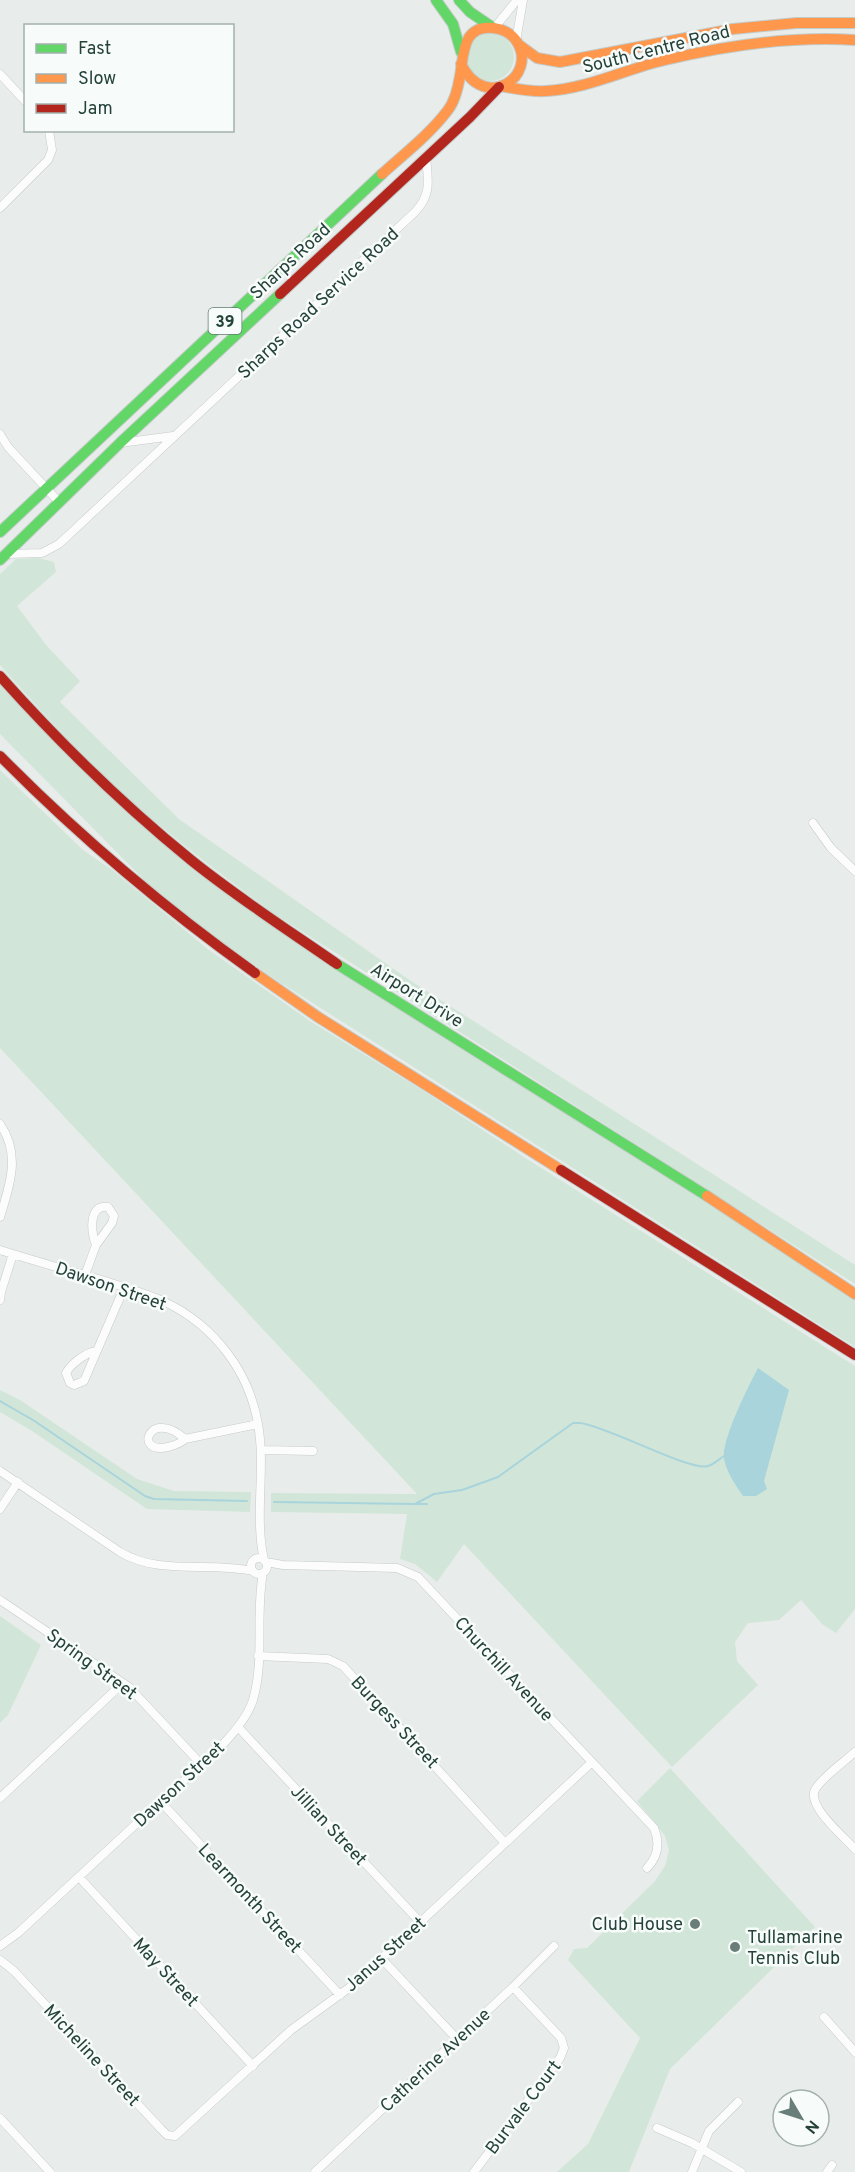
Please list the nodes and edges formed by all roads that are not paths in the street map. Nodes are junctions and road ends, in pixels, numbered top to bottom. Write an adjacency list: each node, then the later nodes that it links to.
1 (436, 0): 11 (main road, 39)
2 (459, 0): 8 (main road)
3 (517, 0): 8 (street)
4 (523, 0): 10 (street)
5 (855, 16): 6 (main road)
6 (815, 23): 7 (main road, South Centre Road); 10 (main road, South Centre Road)
7 (855, 23)
8 (494, 27): 10 (main road); 11 (main road)
9 (855, 40): 14 (main road, South Centre Road)
10 (517, 43): 14 (main road, 39)
11 (461, 52): 12 (main road, 39)
12 (461, 64): 14 (main road); 24 (main road, Sharps Road / 39)
13 (0, 74): 15 (street)
14 (500, 87): 17 (main road, Sharps Road / 39)
15 (24, 100)
16 (50, 132): 18 (street)
17 (426, 157): 20 (street, Sharps Road Service Road); 22 (main road, Sharps Road / 39)
18 (0, 208)
19 (0, 434): 23 (street)
20 (177, 435): 22 (street); 27 (street, Sharps Road Service Road)
21 (0, 440): 23 (street)
22 (120, 443): 25 (main road, Sharps Road / 39)
23 (9, 447): 24 (street)
24 (47, 488): 25 (street); 26 (main road, Sharps Road / 39)
25 (59, 502): 27 (main road, Sharps Road / 39)
26 (0, 532)
27 (4, 557)
28 (0, 676): 40 (main road, Airport Drive)
29 (0, 756): 43 (main road)
30 (813, 823): 31 (street)
31 (855, 871)
32 (0, 1124): 33 (street)
33 (0, 1217)
34 (96, 1245): 34 (street); 37 (street)
35 (0, 1250): 36 (street, Dawson Street)
36 (13, 1254): 37 (street, Dawson Street); 39 (street)
37 (86, 1275): 38 (street, Dawson Street)
38 (124, 1288): 42 (street); 44 (street, Dawson Street)
39 (0, 1292): 41 (street)
40 (855, 1294)
41 (0, 1300)
42 (96, 1352): 42 (street)
43 (855, 1355)
44 (258, 1424): 45 (street); 46 (street, Dawson Street)
45 (185, 1439)
46 (261, 1450): 47 (street); 51 (street, Dawson Street)
47 (313, 1451)
48 (0, 1471): 49 (street, Churchill Avenue)
49 (18, 1482): 50 (street); 51 (street, Churchill Avenue)
50 (0, 1509)
51 (259, 1566): 53 (street, Dawson Street); 57 (street, Churchill Avenue)
52 (0, 1600): 54 (street, Spring Street)
53 (258, 1656): 55 (street, Dawson Street); 61 (street, Burgess Street)
54 (123, 1683): 58 (street, Spring Street); 59 (street)
55 (238, 1727): 58 (street, Dawson Street); 65 (street, Jillian Street)
56 (855, 1752): 62 (street)
57 (591, 1762): 61 (street, Janus Street); 63 (street, Churchill Avenue)
58 (201, 1764): 60 (street, Dawson Street)
59 (0, 1798)
60 (160, 1801): 64 (street, Dawson Street); 70 (street, Learmonth Street)
61 (506, 1843): 65 (street, Janus Street)
62 (855, 1849)
63 (647, 1868)
64 (79, 1877): 67 (street, Dawson Street); 74 (street, May Street)
65 (420, 1922): 68 (street, Janus Street)
66 (554, 1946): 69 (street, Catherine Avenue)
67 (1, 1953): 78 (street, Micheline Street)
68 (381, 1958): 70 (street, Janus Street); 72 (street)
69 (513, 1987): 72 (street, Catherine Avenue); 83 (street, Burvale Court)
70 (340, 1995): 74 (street, Janus Street)
71 (824, 2017): 73 (street)
72 (457, 2039): 82 (street, Catherine Avenue)
73 (855, 2052)
74 (253, 2066): 78 (street, Janus Street)
75 (738, 2102): 79 (street)
76 (0, 2118): 81 (street)
77 (657, 2128): 79 (street)
78 (172, 2137)
79 (701, 2149): 84 (street); 85 (street)
80 (832, 2165): 86 (street)
81 (50, 2172)
82 (315, 2172)
83 (474, 2172)
84 (692, 2172)
85 (741, 2172)
86 (827, 2172)

